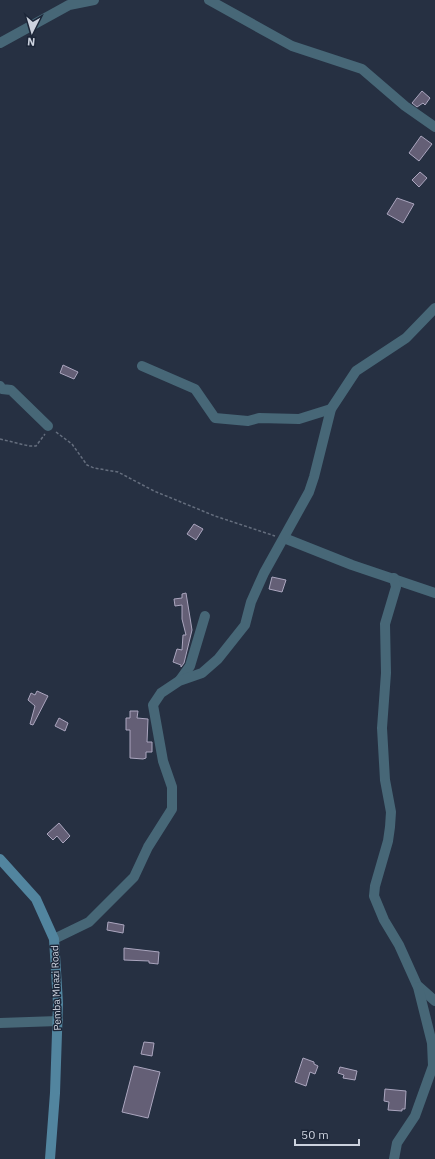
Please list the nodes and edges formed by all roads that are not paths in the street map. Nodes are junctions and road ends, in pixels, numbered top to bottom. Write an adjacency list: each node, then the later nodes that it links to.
1 (94, 0): 3 (street)
2 (209, 0): 4 (street)
3 (0, 43)
4 (435, 127)
5 (435, 308): 8 (street)
6 (142, 366): 8 (street)
7 (0, 386): 9 (street)
8 (331, 409): 10 (street)
9 (48, 426)
10 (284, 538): 11 (street); 14 (street)
11 (394, 578): 12 (street); 17 (street)
12 (435, 592)
13 (205, 616): 14 (street)
14 (179, 681): 16 (street)
15 (0, 859): 16 (main road, Pemba Mnazi Road)
16 (54, 938): 20 (main road, Pemba Mnazi Road)
17 (417, 985): 18 (street); 22 (street)
18 (435, 1001)
19 (0, 1022): 20 (street)
20 (58, 1022): 21 (main road, Pemba Mnazi Road)
21 (50, 1159)
22 (394, 1159)

